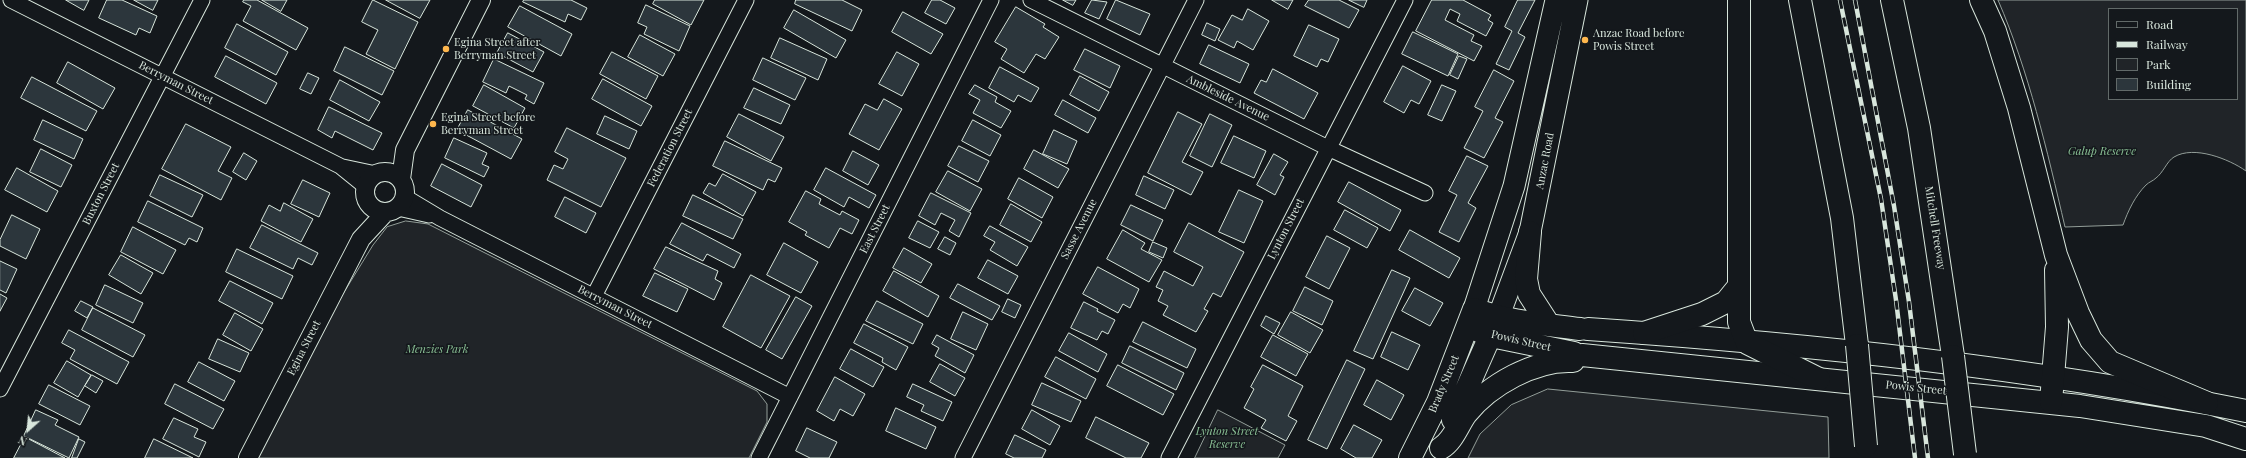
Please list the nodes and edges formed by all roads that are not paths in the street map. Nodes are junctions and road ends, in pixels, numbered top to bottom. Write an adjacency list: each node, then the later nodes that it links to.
1 (11, 0): 16 (street, Berryman Street)
2 (202, 0): 16 (street, Buxton Street)
3 (481, 0): 18 (street)
4 (746, 0): 27 (street, Federation Street)
5 (991, 0): 37 (street, East Street)
6 (1031, 0): 15 (street, Ambleside Avenue)
7 (1196, 0): 15 (street, Sasse Avenue)
8 (1405, 0): 17 (street, Lynton Street)
9 (1556, 0): 28 (main road)
10 (1577, 0): 23 (main road, Anzac Road)
11 (1739, 0): 26 (main road)
12 (1800, 0): 42 (main road, bridge)
13 (1892, 0): 44 (main road, Mitchell Freeway, bridge)
14 (1981, 0): 25 (main road)
15 (1162, 66): 17 (street, Ambleside Avenue); 47 (street, Sasse Avenue)
16 (163, 76): 20 (street, Berryman Street); 36 (street, Buxton Street)
17 (1328, 148): 21 (street, Ambleside Avenue); 48 (street, Lynton Street)
18 (405, 150): 19 (street); 20 (street)
19 (401, 179): 20 (street, Berryman Street); 22 (street)
20 (373, 184): 22 (street, Berryman Street); 24 (street, Egina Street)
21 (1425, 193)
22 (396, 206): 24 (street, Egina Street); 27 (street, Berryman Street)
23 (1530, 232): 29 (main road); 30 (main road, Anzac Road)
24 (361, 239): 45 (street, Egina Street)
25 (2056, 255): 34 (main road); 39 (main road)
26 (1738, 286): 31 (main road); 32 (main road)
27 (594, 296): 37 (street, Berryman Street)
28 (1471, 317): 30 (main road, Powis Street); 49 (main road, Brady Street)
29 (1549, 325): 30 (main road, Powis Street); 31 (main road, Powis Street)
30 (1495, 327): 33 (main road, Powis Street); 43 (main road, Brady Street)
31 (1644, 333): 32 (main road, Powis Street)
32 (1747, 342): 34 (main road, Powis Street); 35 (main road)
33 (1578, 358): 35 (main road, Powis Street); 43 (main road)
34 (2053, 378): 38 (main road); 39 (main road, Powis Street)
35 (1819, 379): 38 (main road, Powis Street)
36 (0, 388)
37 (790, 397): 46 (street, East Street)
38 (2051, 402): 41 (main road, Powis Street)
39 (2207, 403): 40 (main road, Powis Street)
40 (2246, 411)
41 (2246, 439)
42 (1866, 452)
43 (1438, 453)
44 (1965, 456)
45 (248, 458)
46 (759, 458)
47 (963, 458)
48 (1169, 458)
49 (1410, 458)

